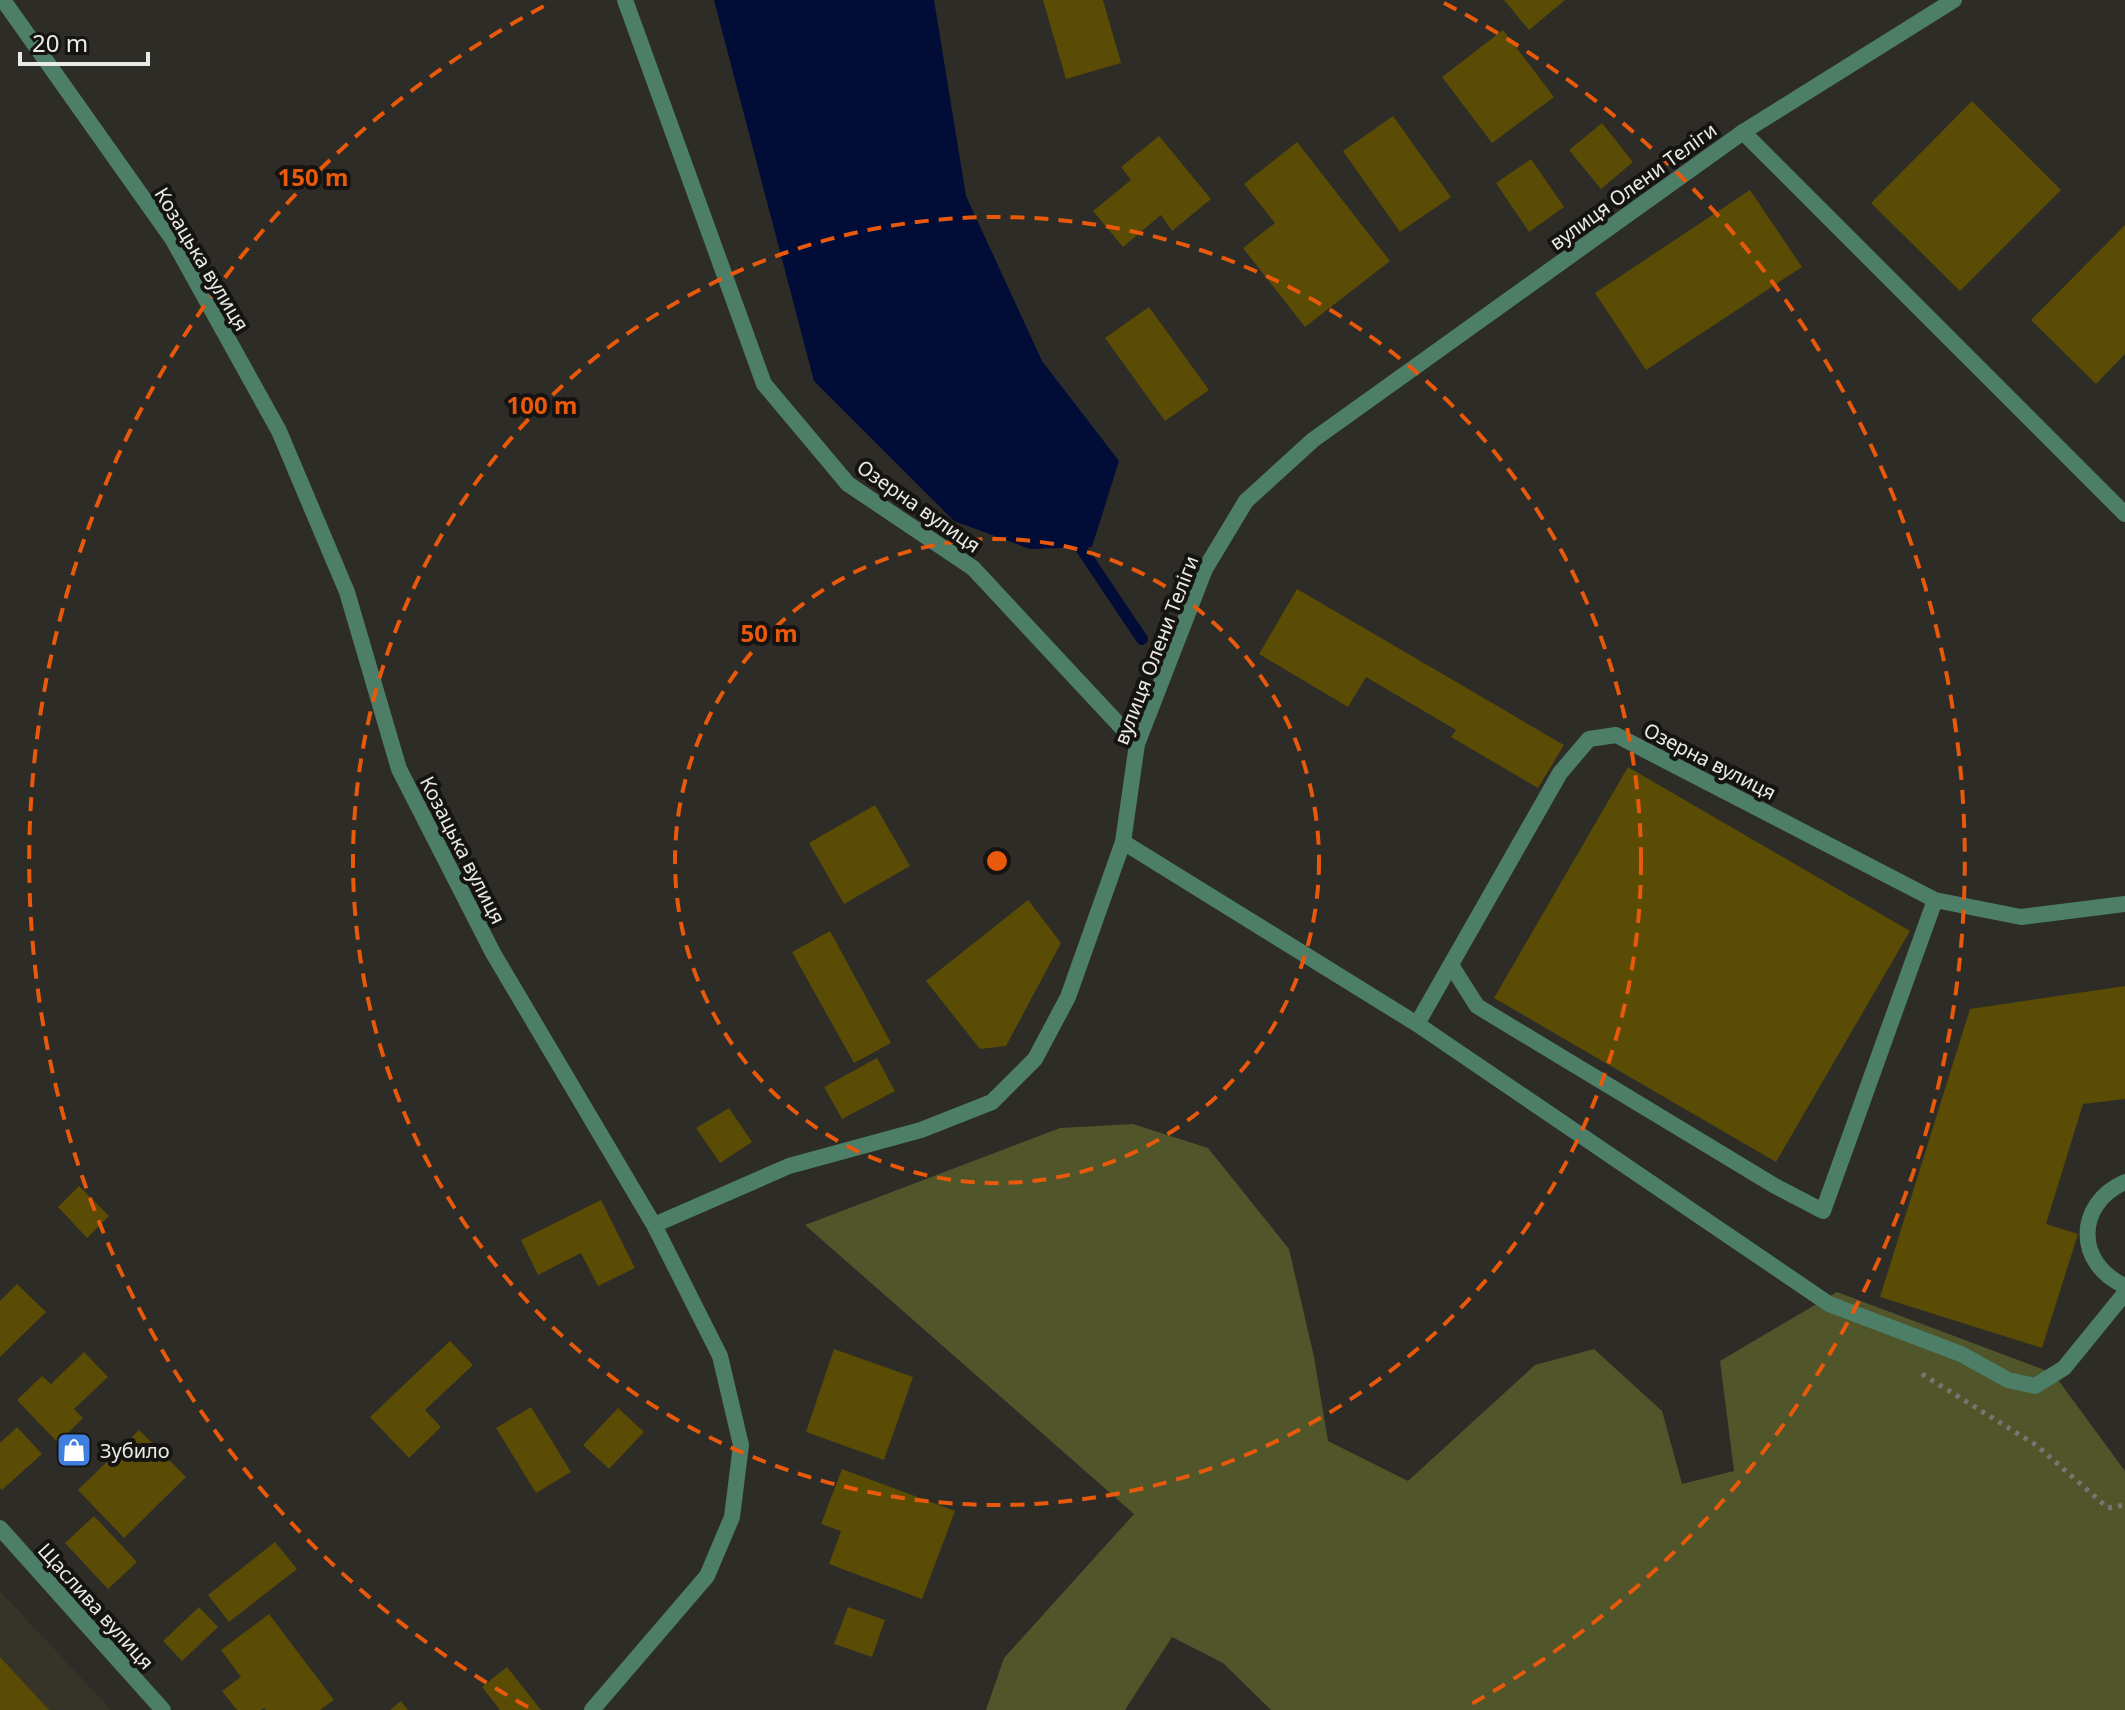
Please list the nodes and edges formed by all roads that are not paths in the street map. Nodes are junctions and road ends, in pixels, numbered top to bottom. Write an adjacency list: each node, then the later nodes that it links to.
1 (3, 0): 13 (street, Козацька вулиця)
2 (625, 0): 6 (street, Озерна вулиця)
3 (1954, 0): 4 (street, вулиця Олени Теліги)
4 (1743, 132): 5 (street); 6 (street, вулиця Олени Теліги)
5 (2125, 514)
6 (1137, 744): 7 (street, вулиця Олени Теліги)
7 (1123, 842): 11 (street); 13 (street, вулиця Олени Теліги)
8 (1935, 900): 9 (street, Озерна вулиця); 10 (street, Озерна вулиця); 10 (street)
9 (2125, 904)
10 (1451, 965): 11 (street, Озерна вулиця)
11 (1417, 1024): 15 (street)
12 (2125, 1182): 14 (street)
13 (654, 1225): 18 (street, Козацька вулиця)
14 (2125, 1286)
15 (2125, 1293)
16 (0, 1528): 17 (street, Щаслива вулиця)
17 (163, 1710)
18 (592, 1710)

